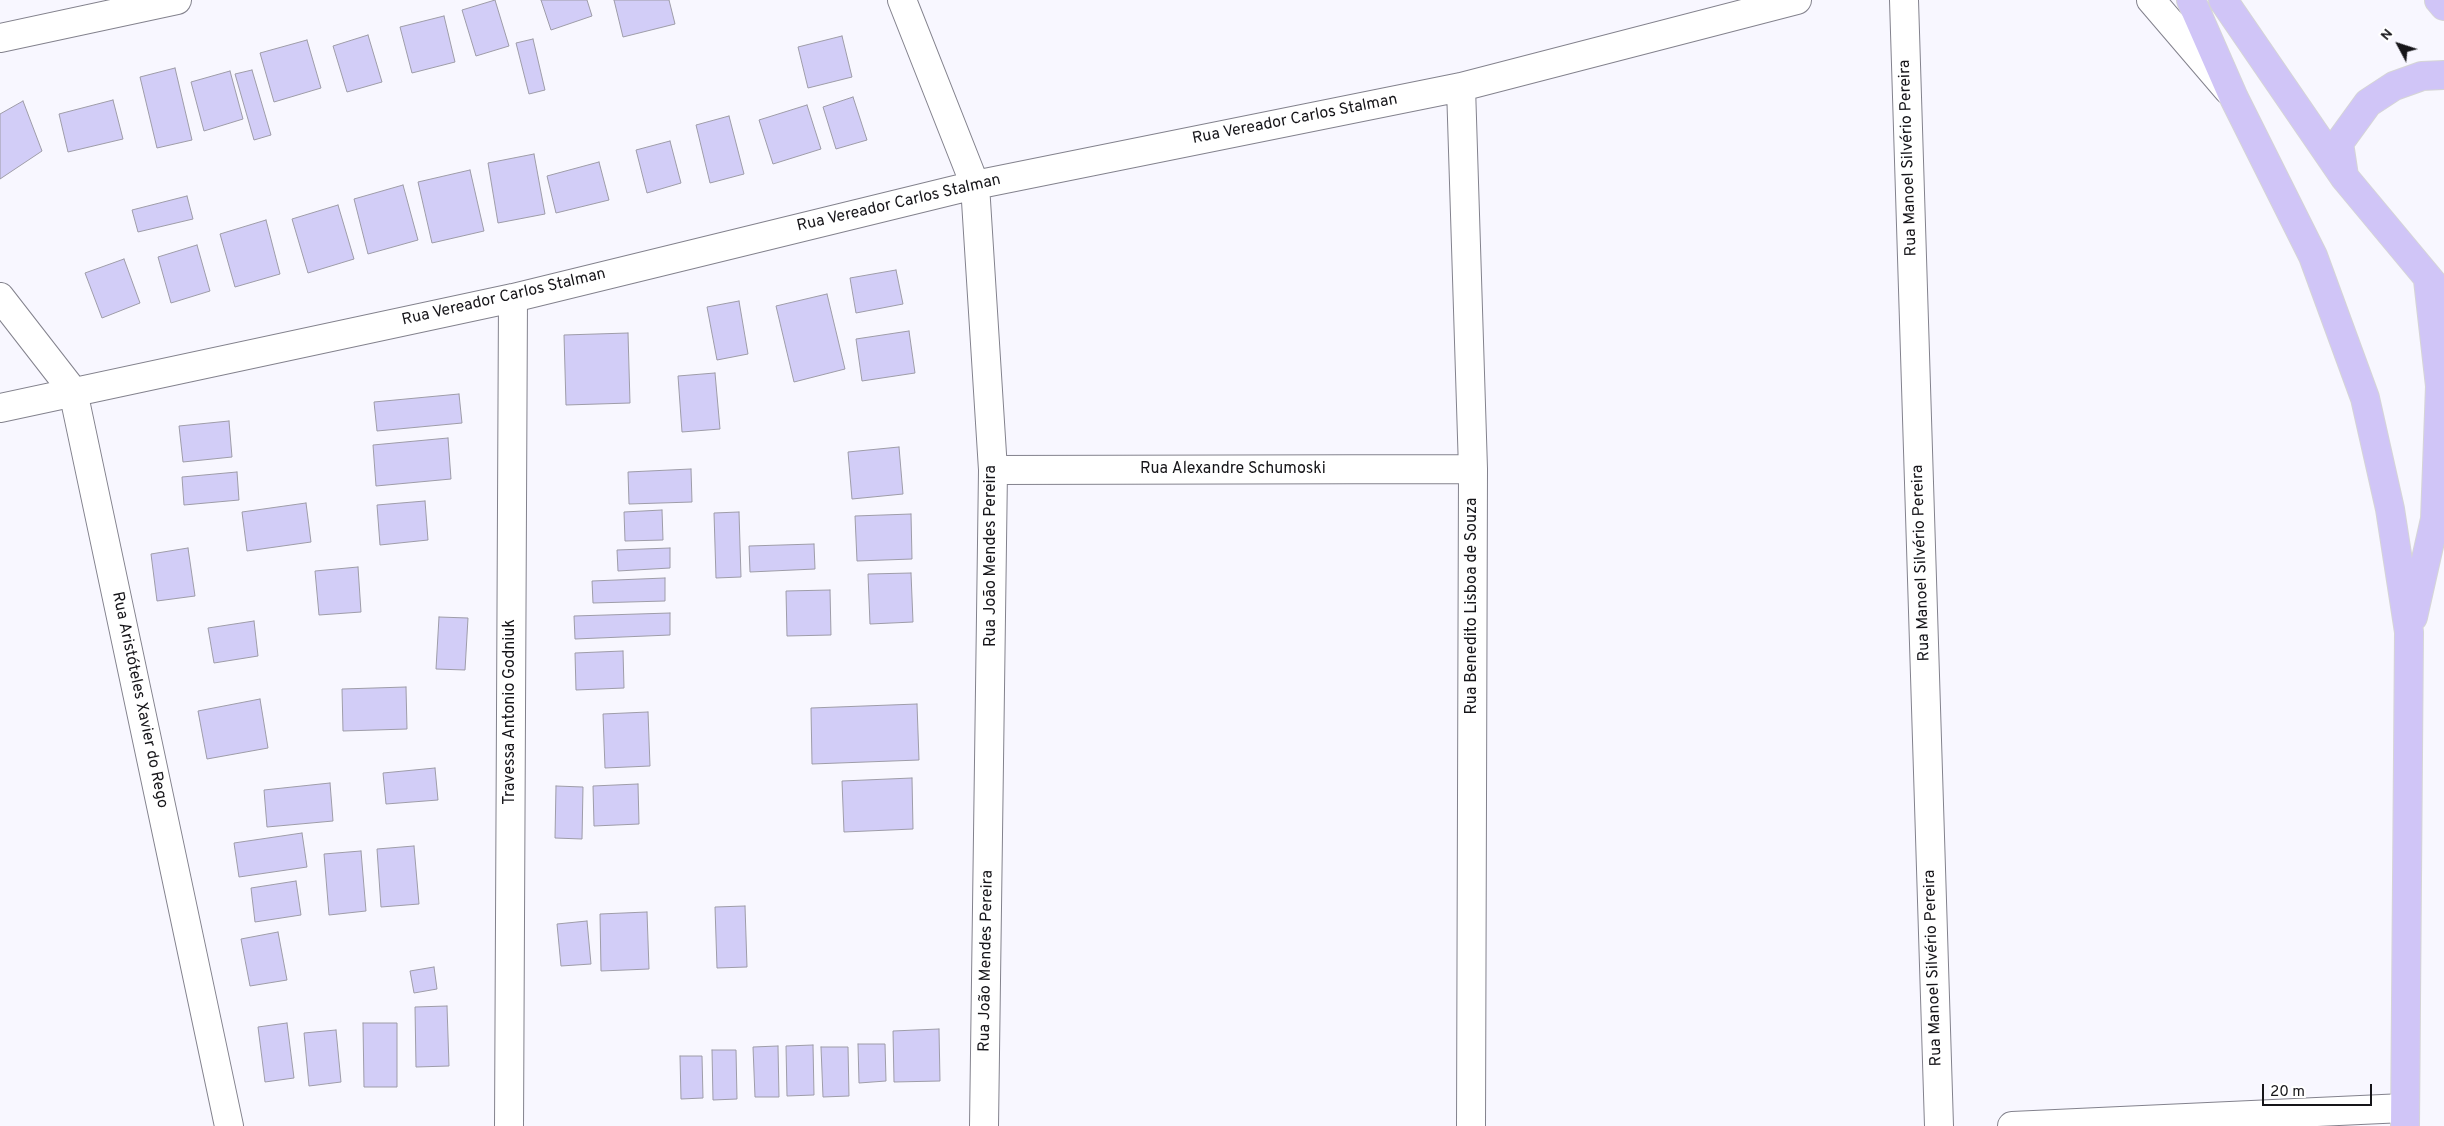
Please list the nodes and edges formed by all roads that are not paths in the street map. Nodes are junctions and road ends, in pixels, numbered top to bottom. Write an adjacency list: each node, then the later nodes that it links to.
1 (177, 0): 10 (street)
2 (902, 0): 15 (street, Rua João Mendes Pereira)
3 (1797, 0): 12 (street, Rua Vereador Carlos Stalman)
4 (1904, 0): 29 (street, Rua Manoel Silvério Pereira)
5 (2151, 0): 13 (street)
6 (2191, 0): 13 (main road)
7 (2223, 0): 14 (main road)
8 (2438, 0): 9 (main road)
9 (2444, 6)
10 (0, 38)
11 (2444, 75): 14 (main road)
12 (1461, 87): 15 (street, Rua Vereador Carlos Stalman); 21 (street, Rua Benedito Lisboa de Souza)
13 (2234, 98): 23 (main road)
14 (2345, 178): 16 (main road)
15 (976, 185): 18 (street, Rua Vereador Carlos Stalman); 22 (street, Rua João Mendes Pereira)
16 (2436, 288): 23 (main road)
17 (0, 297): 19 (street, Rua Aristóteles Xavier do Rego)
18 (512, 298): 19 (street, Rua Vereador Carlos Stalman); 26 (street, Travessa Antonio Godniuk)
19 (73, 390): 20 (street, Rua Vereador Carlos Stalman); 25 (street, Rua Aristóteles Xavier do Rego)
20 (0, 408)
21 (1473, 469): 22 (street, Rua Alexandre Schumoski); 28 (street, Rua Benedito Lisboa de Souza)
22 (993, 470): 27 (street, Rua João Mendes Pereira)
23 (2409, 632): 24 (main road)
24 (2405, 1117): 30 (street)
25 (230, 1126)
26 (509, 1126)
27 (984, 1126)
28 (1471, 1126)
29 (1939, 1126)
30 (2012, 1126)

